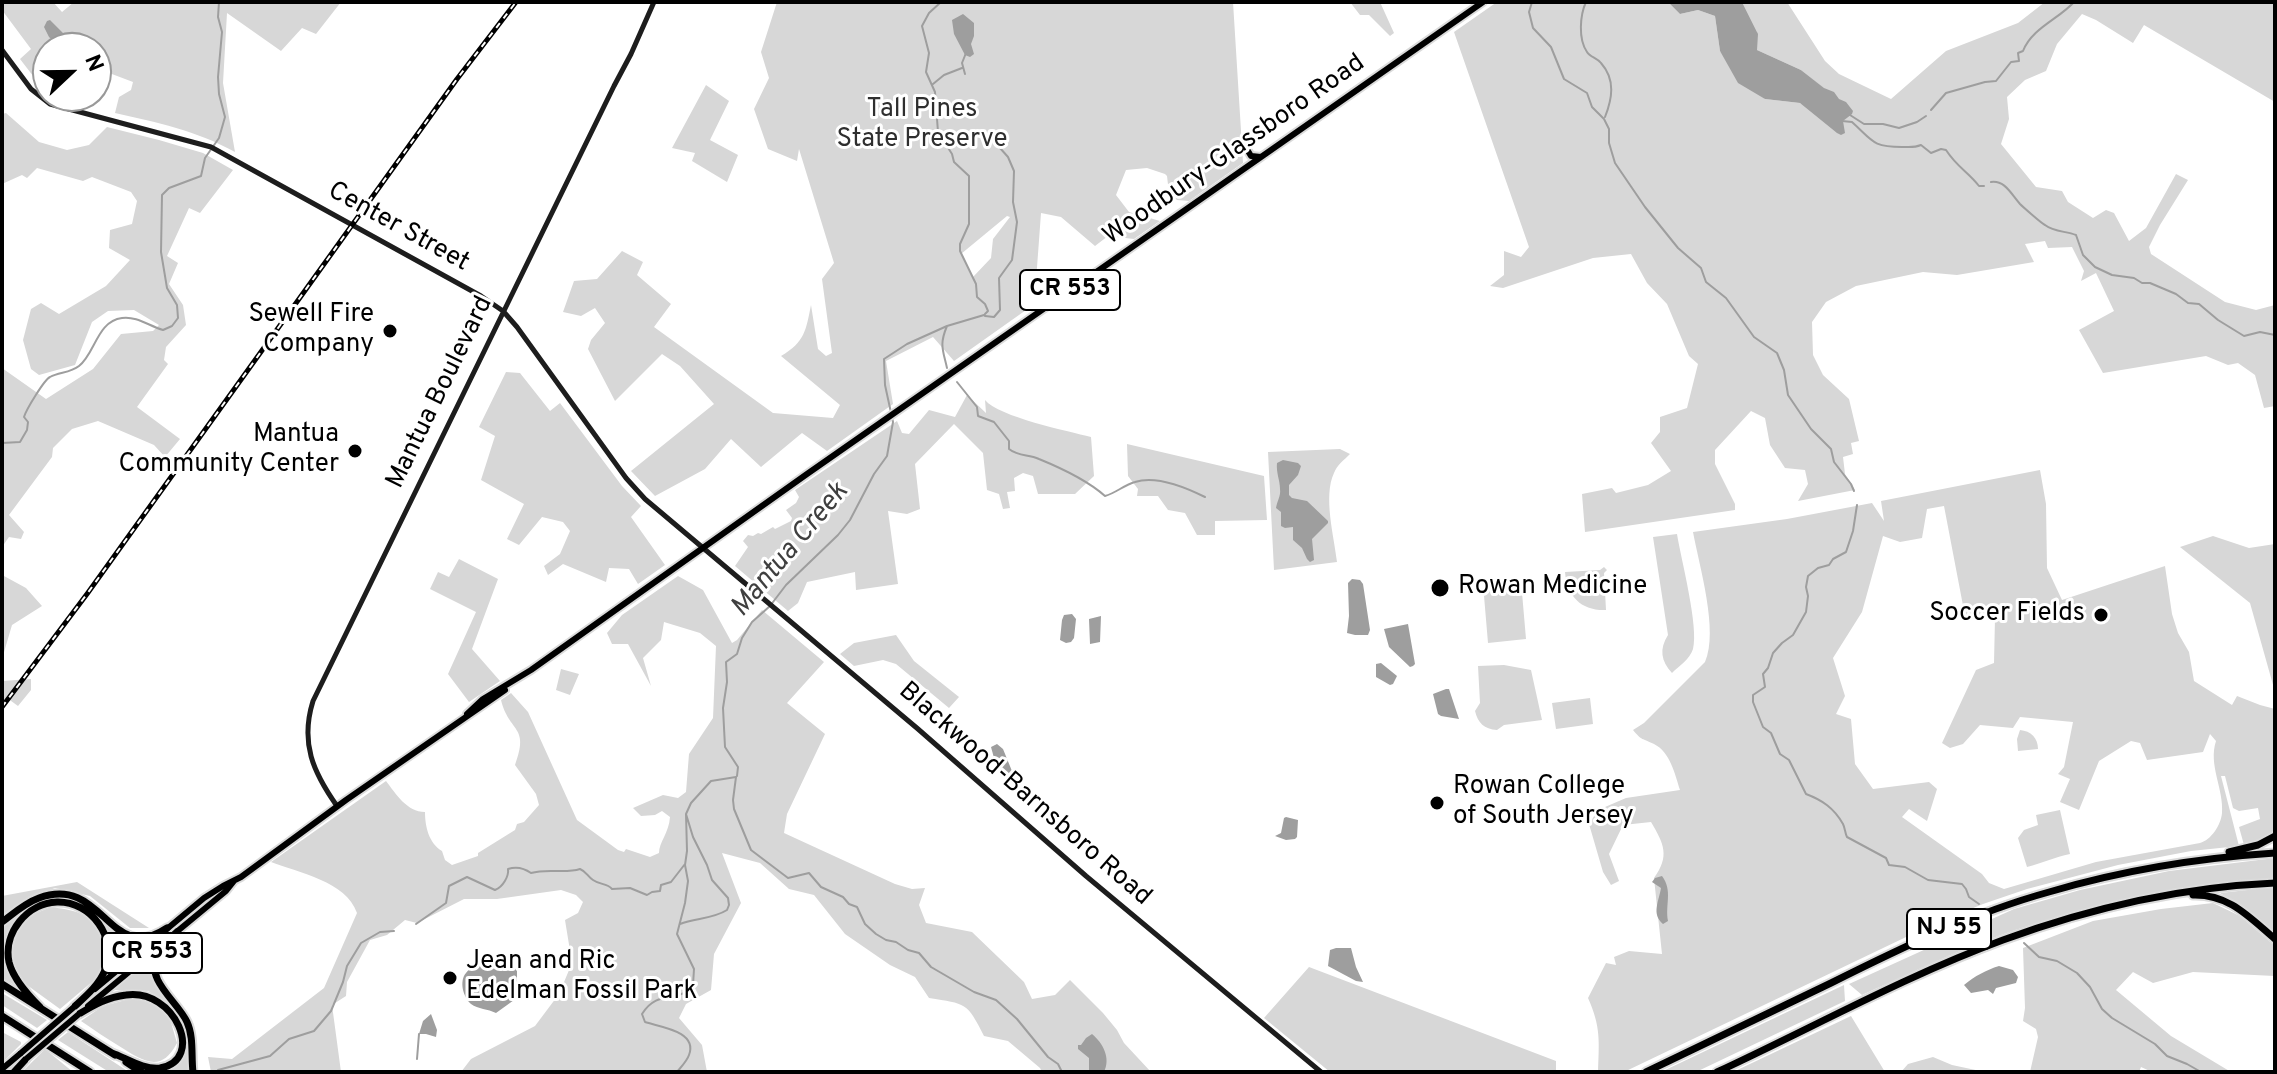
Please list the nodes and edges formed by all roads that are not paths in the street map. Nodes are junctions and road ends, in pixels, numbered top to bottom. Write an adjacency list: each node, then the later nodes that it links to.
1 (654, 2): 6 (main road, Mantua Boulevard)
2 (1483, 2): 5 (main road, Woodbury-Glassboro Road / CR 553)
3 (2, 50): 6 (main road, Center Street)
4 (1245, 146): 5 (main road)
5 (1261, 157): 7 (main road, Woodbury-Glassboro Road / CR 553)
6 (503, 311): 7 (main road, Center Street); 8 (main road, Mantua Boulevard)
7 (702, 548): 8 (main road, CR 553); 32 (main road, Blackwood-Barnsboro Road)
8 (337, 806): 12 (main road, CR 553)
9 (2275, 836): 11 (highway)
10 (2275, 853): 11 (highway, NJ 55)
11 (2213, 858): 33 (highway, NJ 55)
12 (235, 881): 16 (main road, CR 553); 17 (main road, CR 553)
13 (2275, 883): 14 (highway, NJ 55)
14 (2179, 893): 18 (highway); 34 (highway, NJ 55)
15 (2, 922): 16 (highway)
16 (167, 928): 21 (main road, CR 553)
17 (177, 932): 21 (main road, CR 553); 31 (highway)
18 (2275, 939)
19 (2, 984): 20 (highway)
20 (40, 1007): 21 (highway); 24 (highway)
21 (77, 1011): 24 (highway); 25 (main road, CR 553, bridge)
22 (2, 1016): 23 (highway)
23 (54, 1049): 28 (highway); 29 (highway)
24 (112, 1053): 30 (highway)
25 (24, 1056): 26 (main road, CR 553); 27 (highway)
26 (2, 1069)
27 (12, 1072)
28 (78, 1072)
29 (90, 1072)
30 (141, 1072)
31 (193, 1072)
32 (1321, 1072)
33 (1646, 1072)
34 (1717, 1072)

